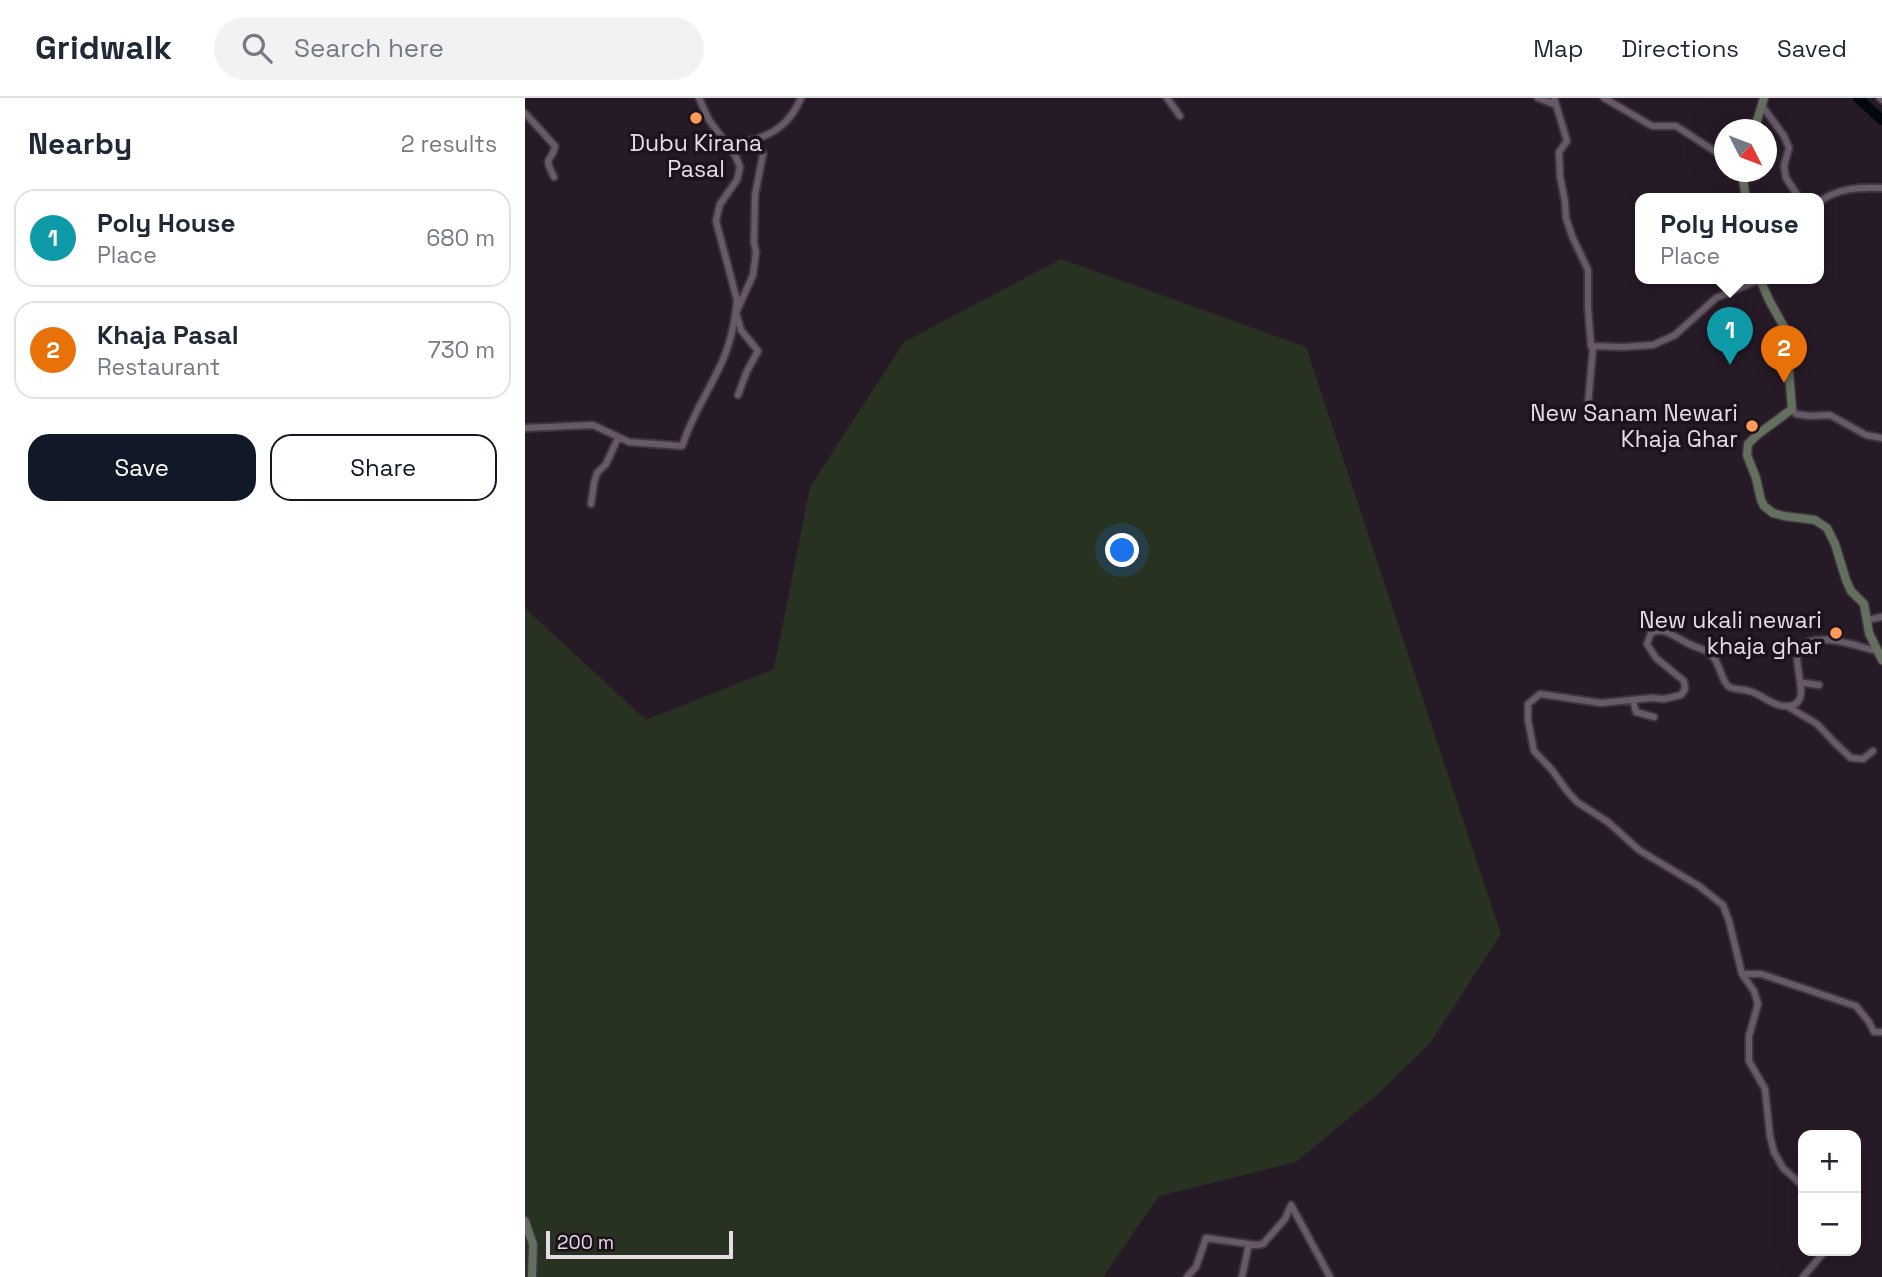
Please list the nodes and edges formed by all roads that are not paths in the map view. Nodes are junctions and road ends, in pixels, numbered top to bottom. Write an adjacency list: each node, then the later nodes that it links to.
1 (699, 98): 12 (street)
2 (801, 98): 11 (street)
3 (1167, 98): 9 (street)
4 (1538, 98): 6 (street)
5 (1604, 98): 13 (street)
6 (1555, 101): 21 (street)
7 (1764, 102): 10 (street); 16 (street)
8 (525, 113): 14 (street)
9 (1180, 116)
10 (1759, 119)
11 (753, 140): 12 (street); 20 (street)
12 (726, 145): 20 (street)
13 (1714, 151)
14 (554, 177)
15 (1882, 188): 17 (street)
16 (1796, 193)
17 (1824, 199)
18 (1749, 284): 21 (street)
19 (1763, 284): 24 (street)
20 (736, 313): 22 (street); 26 (street)
21 (1593, 347): 23 (street)
22 (738, 396)
23 (1588, 405)
24 (1792, 409): 27 (street); 30 (street)
25 (525, 428): 26 (street)
26 (618, 438): 28 (street)
27 (1882, 438)
28 (590, 504)
29 (1882, 617): 30 (street)
30 (1867, 620): 31 (street)
31 (1877, 651): 32 (street); 33 (street)
32 (1882, 660)
33 (1800, 684): 34 (street); 36 (street)
34 (1819, 685)
35 (1633, 700): 36 (street); 37 (street); 39 (street)
36 (1787, 706): 38 (street)
37 (1654, 716)
38 (1873, 751)
39 (1742, 974): 40 (street); 41 (street)
40 (1882, 1032)
41 (1798, 1182)
42 (525, 1221): 45 (street)
43 (1249, 1244): 46 (street); 47 (street); 48 (street)
44 (1821, 1256): 49 (street)
45 (531, 1277)
46 (1187, 1277)
47 (1242, 1277)
48 (1330, 1277)
49 (1803, 1277)

